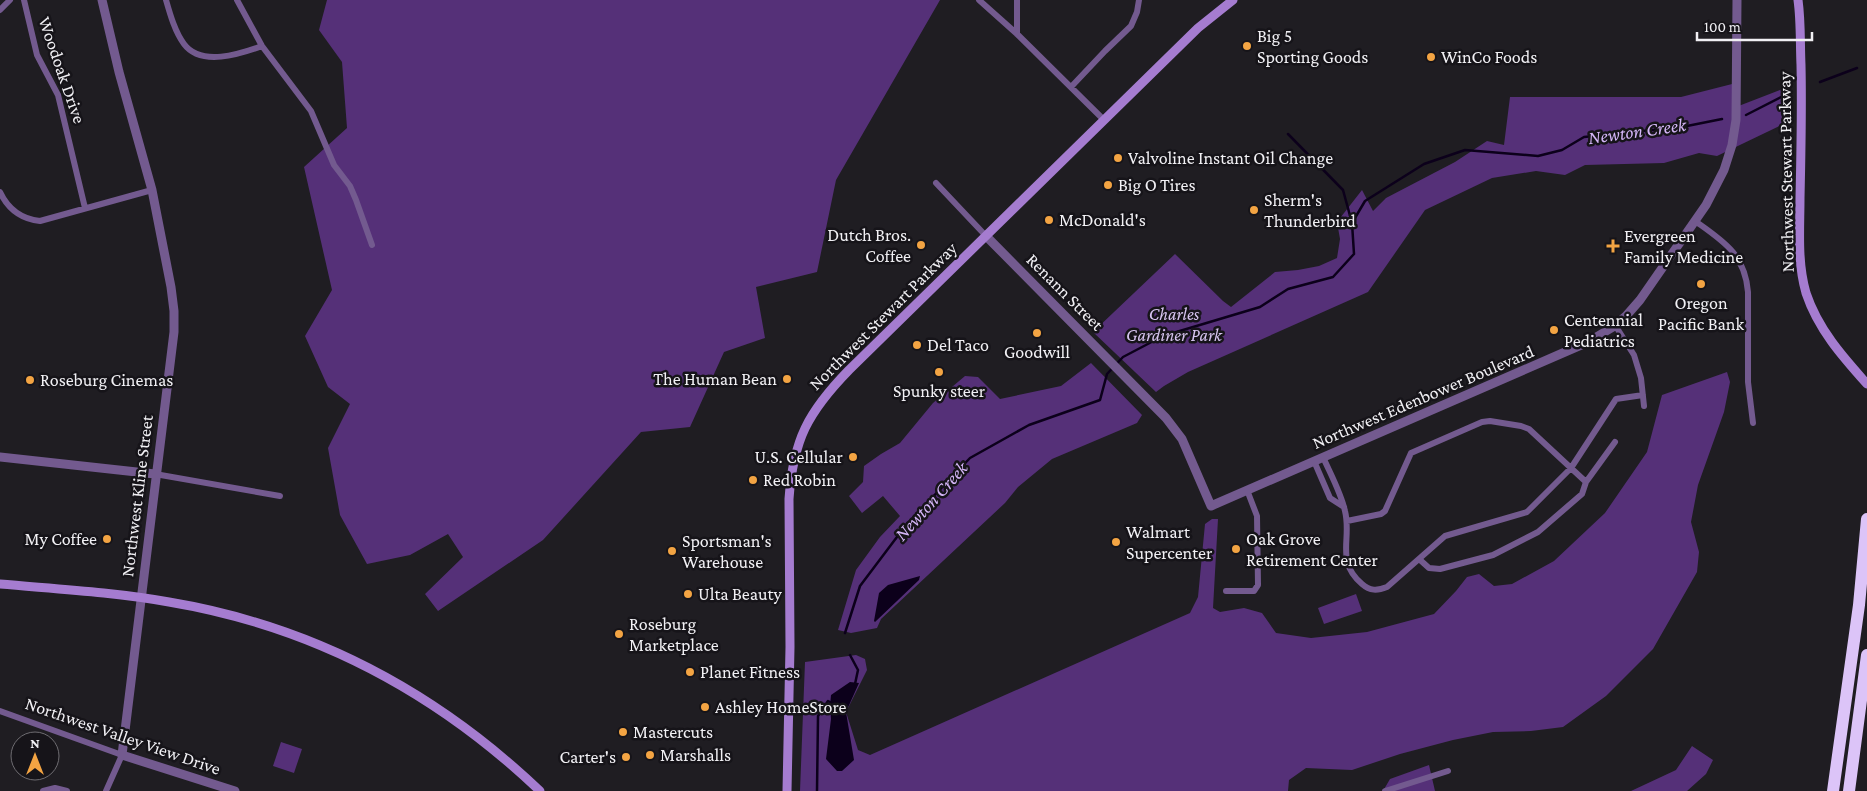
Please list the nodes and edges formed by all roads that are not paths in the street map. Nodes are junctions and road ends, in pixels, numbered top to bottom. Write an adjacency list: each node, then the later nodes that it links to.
1 (10, 0): 12 (street)
2 (24, 0): 20 (street, Woodoak Drive)
3 (102, 0): 18 (street, Northwest Kline Street)
4 (166, 0): 14 (street)
5 (237, 0): 14 (street)
6 (979, 0): 13 (street)
7 (1017, 0): 13 (street)
8 (1139, 0): 15 (street)
9 (1233, 0): 16 (main road, Northwest Stewart Parkway)
10 (1736, 0): 21 (street, Northwest Edenbower Boulevard)
11 (1798, 0): 25 (main road, Northwest Stewart Parkway)
12 (0, 10)
13 (1017, 34): 15 (street)
14 (262, 46): 23 (street)
15 (1070, 87): 16 (street)
16 (1104, 120): 22 (main road, Northwest Stewart Parkway)
17 (936, 183): 22 (street, Renann Street)
18 (152, 190): 20 (street); 34 (street, Northwest Kline Street)
19 (0, 192): 20 (street)
20 (85, 208)
21 (1695, 221): 24 (street, Northwest Edenbower Boulevard); 28 (street)
22 (986, 236): 38 (street, Renann Street); 55 (main road, Northwest Stewart Parkway)
23 (372, 245)
24 (1615, 326): 26 (street); 31 (street, Northwest Edenbower Boulevard)
25 (1867, 384)
26 (1643, 395): 27 (street); 33 (street)
27 (1644, 406)
28 (1753, 423)
29 (1616, 442): 35 (street)
30 (0, 457): 34 (street)
31 (1323, 457): 32 (street, Northwest Edenbower Boulevard); 39 (street)
32 (1314, 461): 36 (street, Northwest Edenbower Boulevard); 39 (street)
33 (1572, 468): 35 (street); 41 (street); 42 (street)
34 (155, 474): 37 (street); 45 (street, Northwest Kline Street)
35 (1586, 482): 42 (street)
36 (1247, 490): 38 (street, Northwest Edenbower Boulevard); 44 (street)
37 (280, 496)
38 (1211, 506)
39 (1344, 507): 41 (street)
40 (1867, 519): 57 (highway)
41 (1347, 521): 42 (street)
42 (1419, 560)
43 (0, 584): 45 (main road)
44 (1226, 591)
45 (142, 598): 48 (street, Northwest Kline Street); 54 (main road)
46 (1867, 655): 58 (highway)
47 (0, 710): 48 (street, Northwest Valley View Drive)
48 (122, 755): 52 (street, Northwest Kline Street); 53 (street, Northwest Valley View Drive)
49 (1448, 771): 56 (street)
50 (43, 791): 51 (street)
51 (67, 791)
52 (106, 791)
53 (236, 791)
54 (540, 791)
55 (787, 791)
56 (1385, 791)
57 (1833, 791)
58 (1849, 791)

